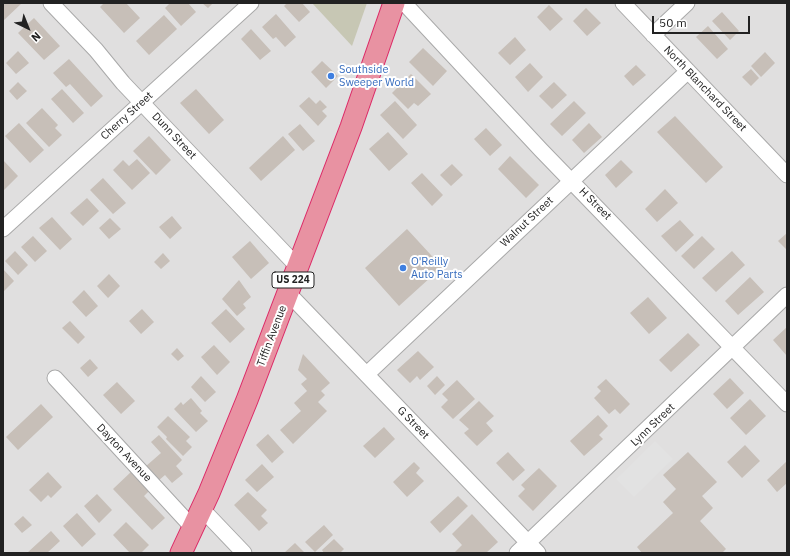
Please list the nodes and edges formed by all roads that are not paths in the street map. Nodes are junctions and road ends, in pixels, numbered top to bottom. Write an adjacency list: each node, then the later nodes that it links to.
1 (51, 3): 9 (street, Dunn Street)
2 (251, 3): 9 (street, Cherry Street)
3 (394, 3): 13 (highway, Tiffin Avenue / US 224)
4 (404, 3): 11 (street, H Street)
5 (623, 3): 7 (street, North Blanchard Street)
6 (687, 3): 7 (street)
7 (653, 35): 8 (street, North Blanchard Street)
8 (688, 71): 10 (street, North Blanchard Street); 11 (street, Walnut Street)
9 (142, 103): 12 (street, Cherry Street); 13 (street, Dunn Street)
10 (787, 175)
11 (571, 180): 16 (street, H Street); 17 (street, Walnut Street)
12 (3, 229)
13 (298, 267): 14 (highway, Tiffin Avenue / US 224)
14 (288, 293): 17 (street, G Street); 20 (highway, Tiffin Avenue / US 224)
15 (787, 295): 16 (street, Lynn Street)
16 (732, 348): 19 (street, H Street); 22 (street, Lynn Street)
17 (367, 374): 22 (street, G Street)
18 (54, 378): 21 (street, Dayton Avenue)
19 (787, 404)
20 (202, 509): 21 (highway, Tiffin Avenue / US 224); 24 (street)
21 (193, 528): 23 (highway, Tiffin Avenue / US 224)
22 (533, 548): 25 (street, Lynn Street)
23 (181, 553)
24 (244, 553)
25 (517, 553)

